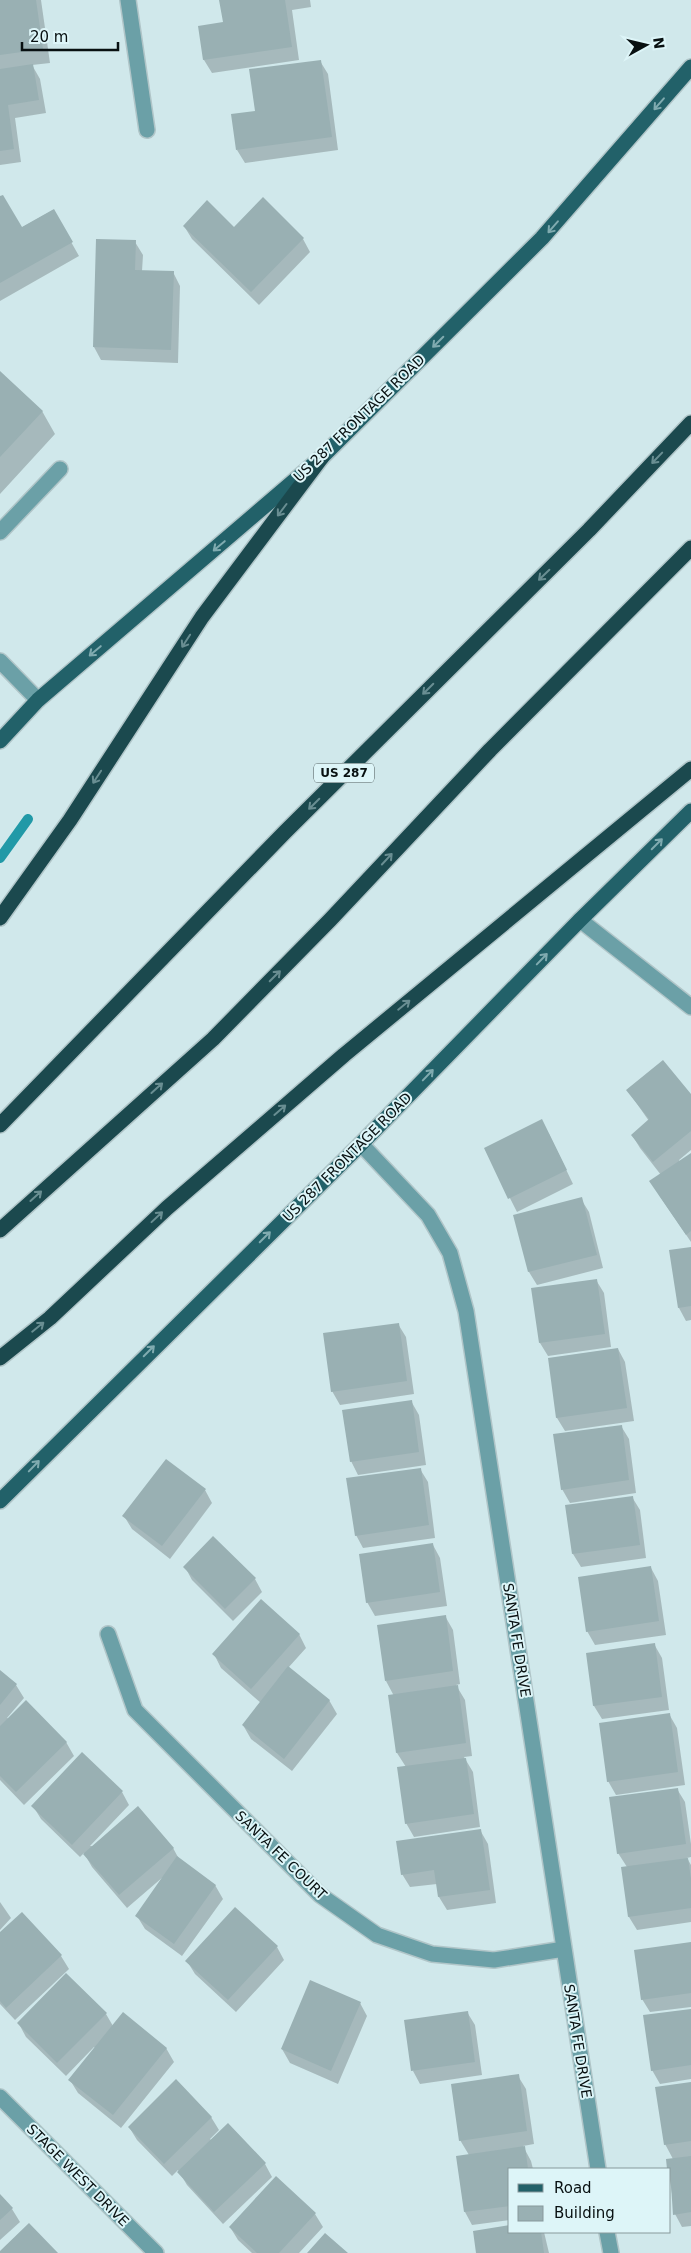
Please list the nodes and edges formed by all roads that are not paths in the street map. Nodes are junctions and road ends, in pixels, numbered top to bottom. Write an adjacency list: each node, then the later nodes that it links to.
1 (128, 0): 3 (street)
2 (691, 67): 5 (main road, US 287 FRONTAGE ROAD, one-way to 5)
3 (147, 130)
4 (691, 423): 17 (highway, US 287, one-way to 17)
5 (322, 458): 10 (main road, US 287 FRONTAGE ROAD, one-way to 10); 14 (highway, one-way to 14)
6 (60, 469): 7 (street)
7 (0, 532)
8 (691, 548): 19 (highway, one-way to 8)
9 (0, 661): 10 (street)
10 (38, 700): 11 (main road, US 287 FRONTAGE ROAD)
11 (0, 741)
12 (691, 769): 20 (highway, one-way to 12)
13 (691, 811): 15 (main road, US 287 FRONTAGE ROAD, one-way to 13)
14 (0, 918)
15 (580, 920): 16 (street); 18 (main road, US 287 FRONTAGE ROAD, one-way to 15)
16 (691, 1007)
17 (0, 1125)
18 (361, 1144): 21 (main road, US 287 FRONTAGE ROAD, one-way to 18); 23 (street, SANTA FE DRIVE)
19 (0, 1230)
20 (0, 1358)
21 (0, 1500)
22 (108, 1634): 23 (street, SANTA FE COURT)
23 (564, 1949): 25 (street, SANTA FE DRIVE)
24 (0, 2098): 27 (street, STAGE WEST DRIVE)
25 (598, 2168)
26 (607, 2233): 28 (street)
27 (156, 2253)
28 (610, 2253)

